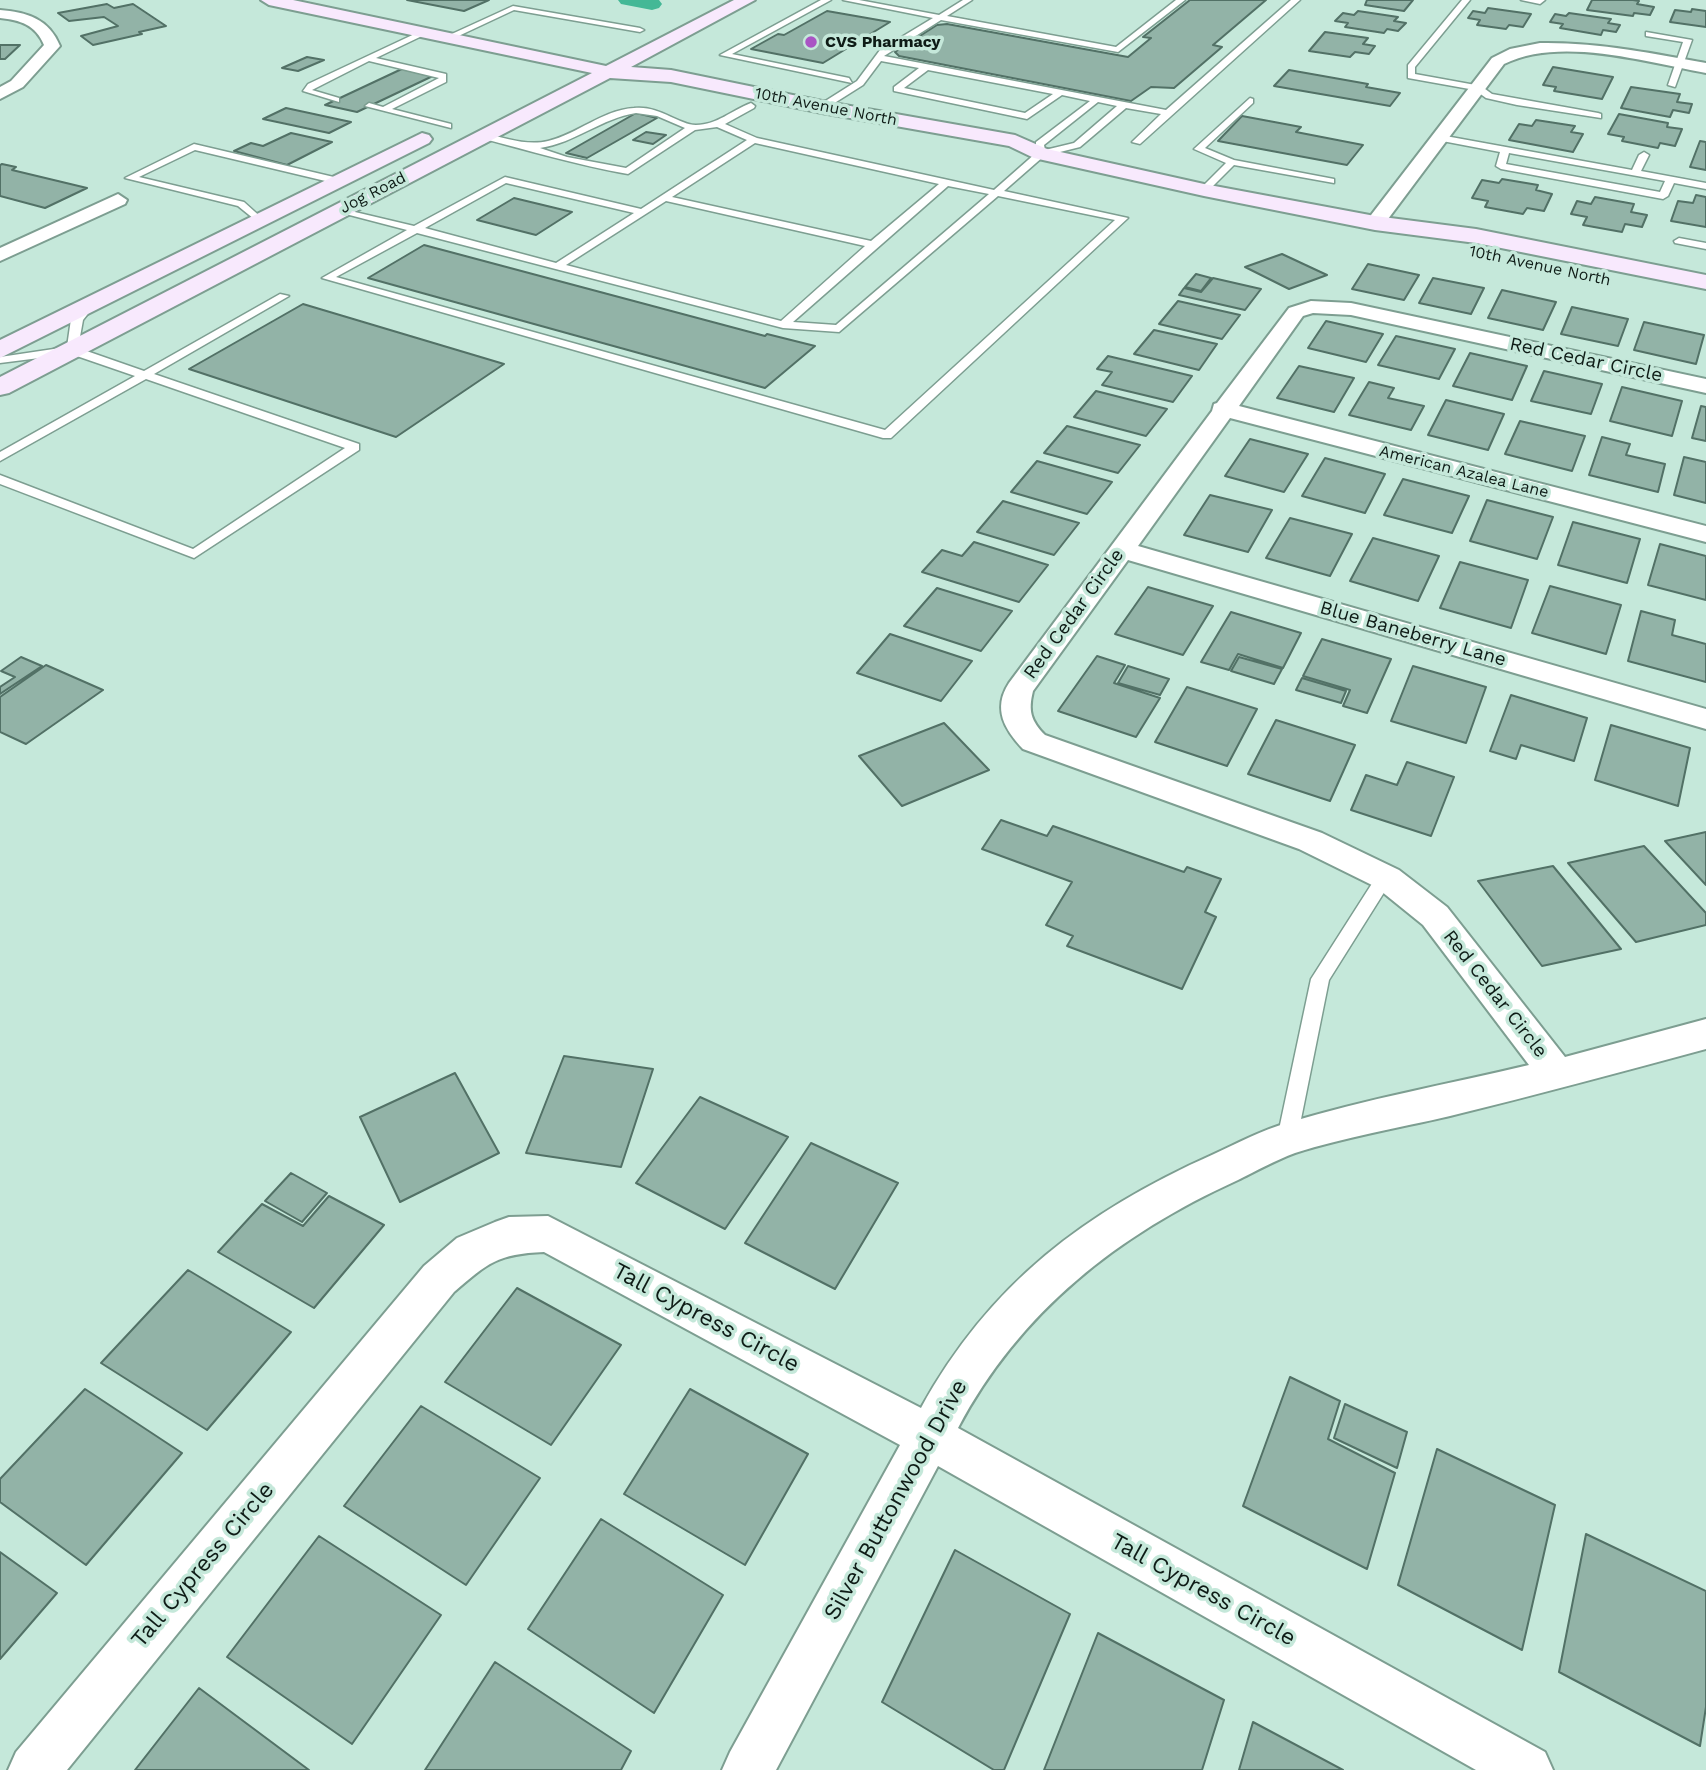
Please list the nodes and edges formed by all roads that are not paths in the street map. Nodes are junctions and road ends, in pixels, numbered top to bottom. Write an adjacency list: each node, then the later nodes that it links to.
1 (270, 0): 14 (street, 10th Avenue North)
2 (747, 0): 23 (street, Jog Road)
3 (827, 0): 25 (lane)
4 (847, 0): 12 (lane)
5 (968, 0): 12 (lane)
6 (1181, 0): 12 (lane)
7 (1296, 0): 39 (lane)
8 (1466, 0): 28 (lane)
9 (1525, 0): 10 (lane)
10 (1541, 0)
11 (0, 14): 30 (street)
12 (940, 17): 18 (lane)
13 (646, 27): 16 (lane); 19 (street)
14 (421, 33): 16 (street, 10th Avenue North); 17 (lane)
15 (1649, 34): 20 (lane)
16 (447, 38): 19 (street, 10th Avenue North)
17 (367, 58): 31 (lane); 38 (lane)
18 (879, 58): 21 (lane); 24 (lane)
19 (574, 63): 23 (street, 10th Avenue North); 26 (street)
20 (1680, 64): 22 (street); 27 (lane); 28 (street)
21 (926, 67): 29 (lane); 29 (lane)
22 (1706, 68)
23 (609, 71): 36 (street, 10th Avenue North); 37 (street, 10th Avenue North); 45 (street, Jog Road)
24 (870, 72): 25 (lane); 37 (lane)
25 (849, 80): 37 (lane)
26 (537, 81)
27 (1672, 85)
28 (1478, 88): 41 (lane); 46 (street)
29 (1060, 93): 32 (lane)
30 (0, 94)
31 (336, 100)
32 (1096, 100): 34 (lane); 51 (lane)
33 (1250, 101): 53 (lane)
34 (1124, 105): 39 (lane); 51 (lane)
35 (369, 106): 38 (lane)
36 (751, 106): 42 (lane); 51 (street, 10th Avenue North)
37 (814, 106): 51 (street, 10th Avenue North)
38 (384, 110): 43 (lane)
39 (1168, 113): 48 (lane)
40 (470, 114): 43 (street, Jog Road)
41 (1598, 116)
42 (718, 124): 44 (lane); 47 (lane)
43 (448, 126): 56 (street, Jog Road)
44 (692, 128): 49 (lane); 49 (lane)
45 (484, 136): 49 (lane); 64 (street, Jog Road)
46 (1440, 138): 50 (lane); 67 (street)
47 (754, 141): 58 (lane); 62 (lane)
48 (1137, 142)
49 (530, 146)
50 (1505, 150): 54 (lane); 55 (lane)
51 (1041, 154): 60 (street, 10th Avenue North); 61 (lane)
52 (1644, 155): 54 (lane)
53 (1232, 162): 57 (lane); 60 (lane)
54 (1635, 174): 55 (lane)
55 (1670, 180): 59 (lane)
56 (338, 181): 66 (street, Jog Road); 66 (lane)
57 (1331, 181)
58 (946, 183): 61 (lane); 70 (lane)
59 (1706, 186)
60 (1204, 190): 67 (street, 10th Avenue North)
61 (996, 193): 68 (lane); 78 (lane)
62 (664, 198): 65 (lane); 70 (lane)
63 (118, 200): 72 (street)
64 (342, 209): 68 (lane); 79 (street, Jog Road)
65 (642, 212): 68 (lane); 73 (lane)
66 (259, 220): 77 (street, Jog Road)
67 (1375, 223): 74 (street, 10th Avenue North); 76 (street, 10th Avenue North)
68 (414, 228): 73 (lane)
69 (1679, 241): 71 (lane)
70 (873, 245): 78 (lane)
71 (1706, 246)
72 (0, 255)
73 (558, 266): 78 (lane)
74 (1706, 282)
75 (284, 296): 81 (lane)
76 (1706, 301)
77 (88, 306): 79 (lane); 80 (street, Jog Road)
78 (783, 325)
79 (72, 350): 80 (lane); 81 (lane); 83 (street, Jog Road)
80 (1, 351)
81 (146, 376): 85 (lane); 86 (lane)
82 (1706, 386): 84 (street, Red Cedar Circle)
83 (0, 387)
84 (1222, 409): 87 (street, American Azalea Lane); 88 (street, Red Cedar Circle)
85 (0, 457)
86 (0, 478)
87 (1706, 534)
88 (1121, 549): 89 (street, Blue Baneberry Lane); 90 (street, Red Cedar Circle)
89 (1706, 719)
90 (1386, 875): 92 (street, Red Cedar Circle); 93 (lane)
91 (1706, 1034): 92 (street, Silver Buttonwood Drive)
92 (1557, 1074): 93 (street, Silver Buttonwood Drive)
93 (1287, 1139): 94 (street, Silver Buttonwood Drive)
94 (928, 1436): 95 (street, Tall Cypress Circle); 96 (street, Silver Buttonwood Drive); 97 (street, Tall Cypress Circle)
95 (34, 1770)
96 (748, 1770)
97 (1527, 1770)

